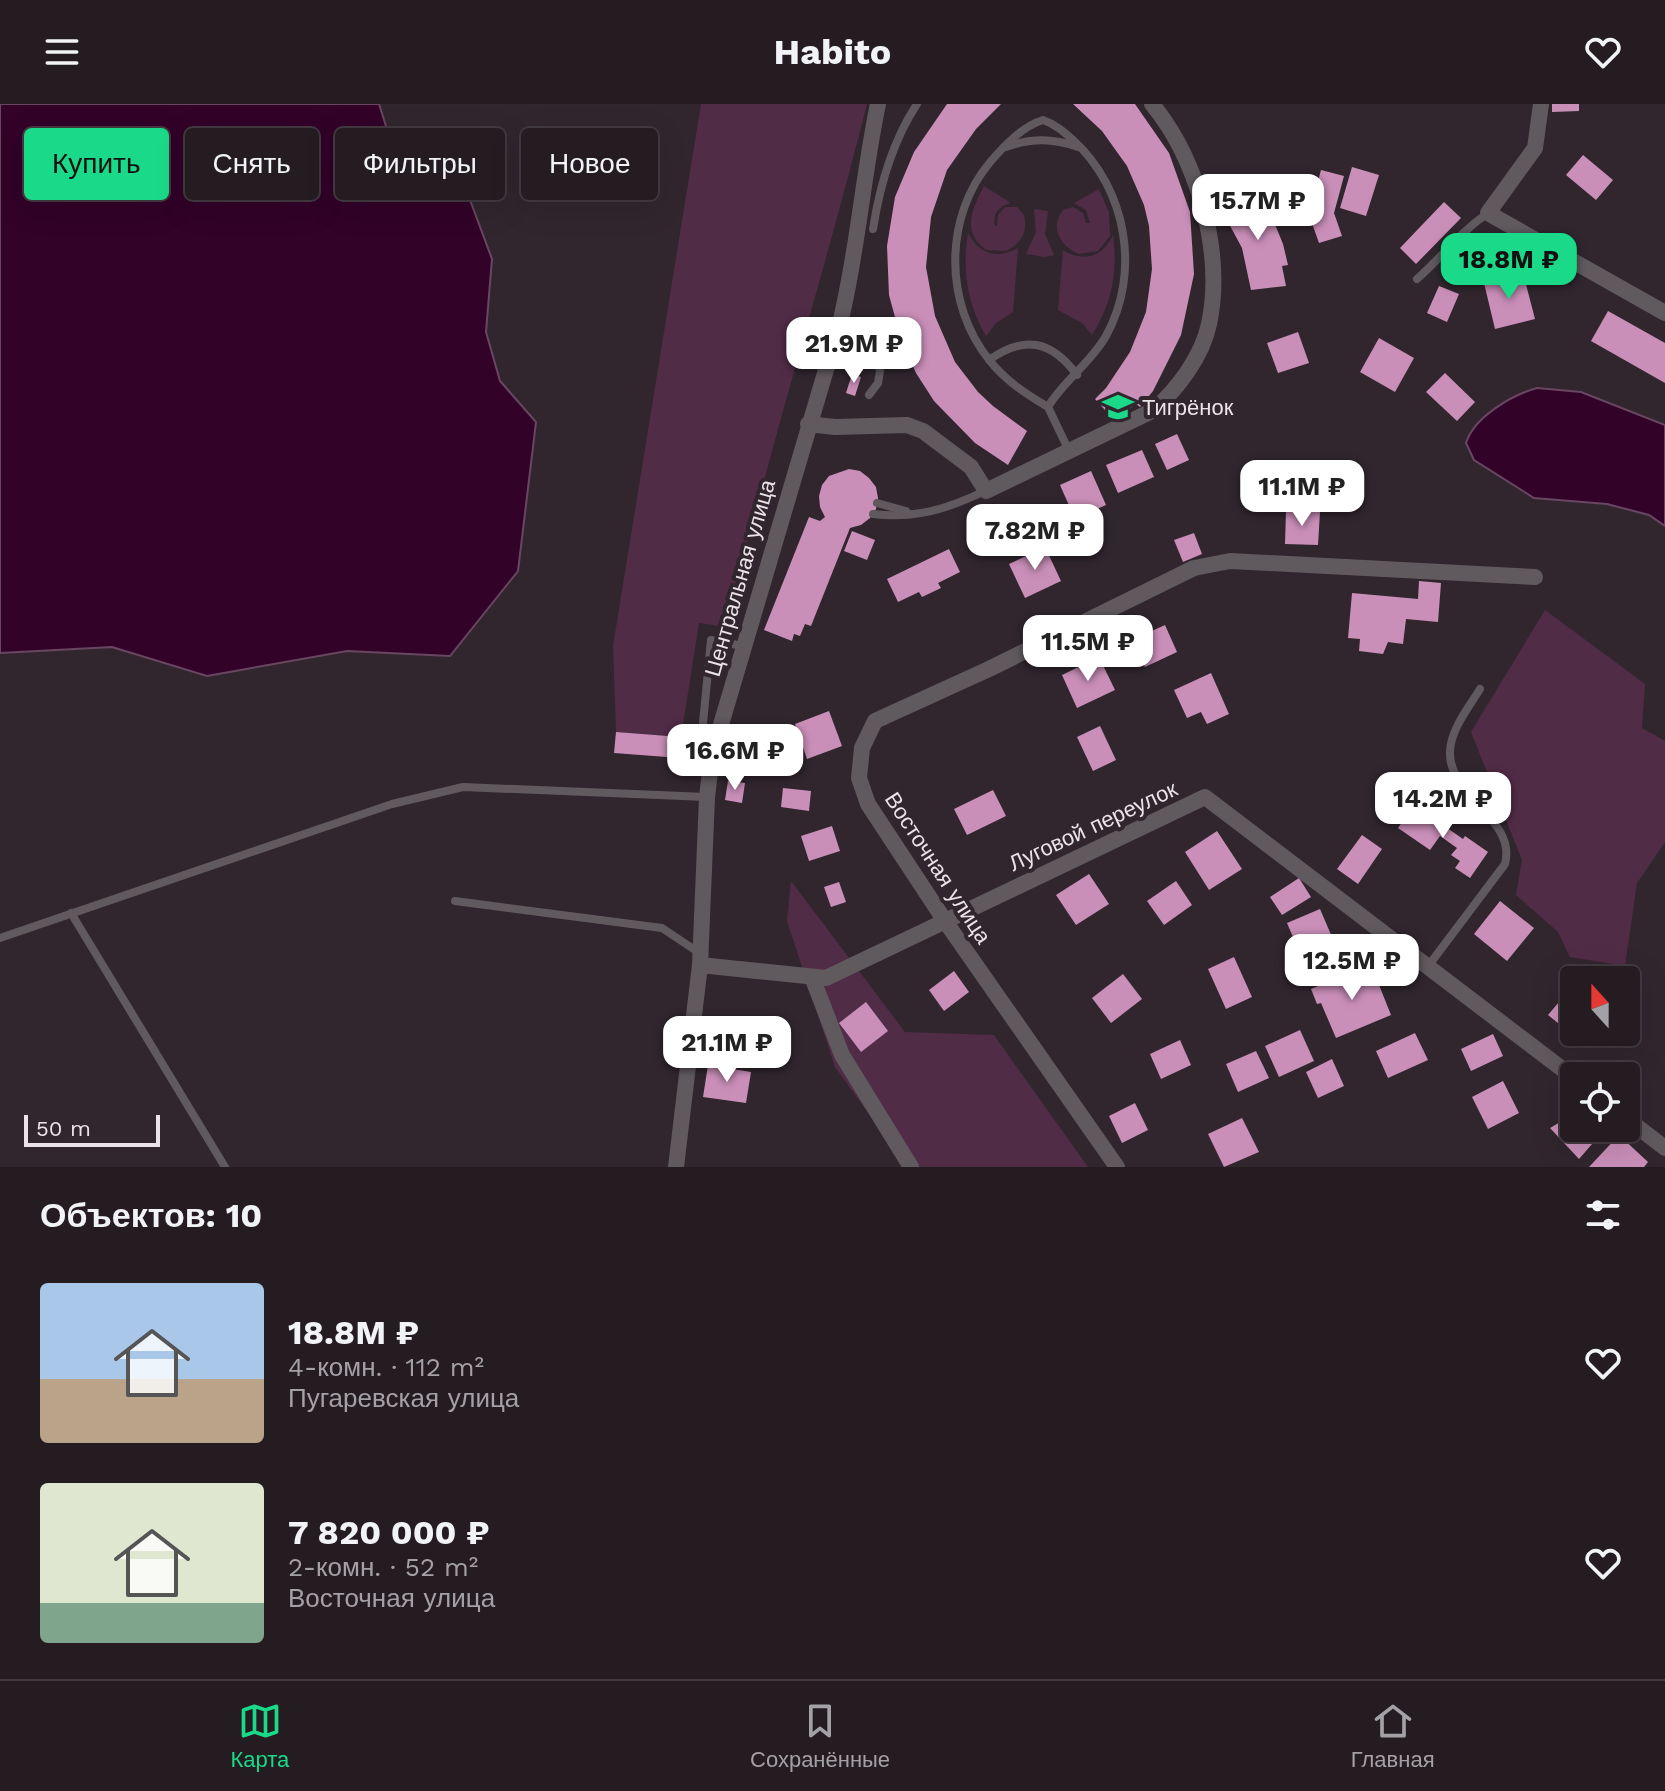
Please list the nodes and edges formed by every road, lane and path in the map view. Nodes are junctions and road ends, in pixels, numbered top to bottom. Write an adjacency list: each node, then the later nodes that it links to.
1 (878, 104): 11 (street, Центральная улица)
2 (917, 104): 8 (lane)
3 (1152, 104): 17 (street)
4 (1541, 104): 7 (street)
5 (1001, 149): 6 (lane); 6 (lane); 12 (lane)
6 (1082, 149): 13 (lane)
7 (1488, 213): 9 (lane); 10 (street)
8 (873, 229)
9 (1417, 279)
10 (1665, 313)
11 (841, 319): 14 (lane); 16 (street, Центральная улица)
12 (989, 360): 13 (lane); 15 (lane)
13 (1077, 375): 15 (lane)
14 (869, 395)
15 (1048, 407): 17 (lane)
16 (808, 424): 18 (street); 23 (street, Центральная улица)
17 (1069, 452): 18 (street)
18 (986, 491): 20 (lane)
19 (877, 503): 20 (lane)
20 (927, 512): 21 (lane)
21 (873, 514)
22 (1535, 577): 29 (street, Восточная улица)
23 (743, 646): 25 (street, Центральная улица); 25 (lane)
24 (1480, 689): 32 (lane)
25 (712, 755): 26 (street, Центральная улица)
26 (707, 797): 28 (lane); 31 (street, Центральная улица)
27 (455, 901): 31 (lane)
28 (71, 913): 30 (lane); 37 (lane)
29 (945, 921): 32 (street, Луговой переулок); 33 (street, Луговой переулок); 40 (street, Восточная улица)
30 (0, 938)
31 (700, 959): 33 (street, Луговой переулок); 38 (street, Центральная улица)
32 (1429, 965): 34 (street, Луговой переулок)
33 (812, 977): 39 (street)
34 (1560, 1067)
35 (1640, 1129): 36 (street)
36 (1665, 1148)
37 (225, 1167)
38 (676, 1167)
39 (911, 1167)
40 (1117, 1167)

